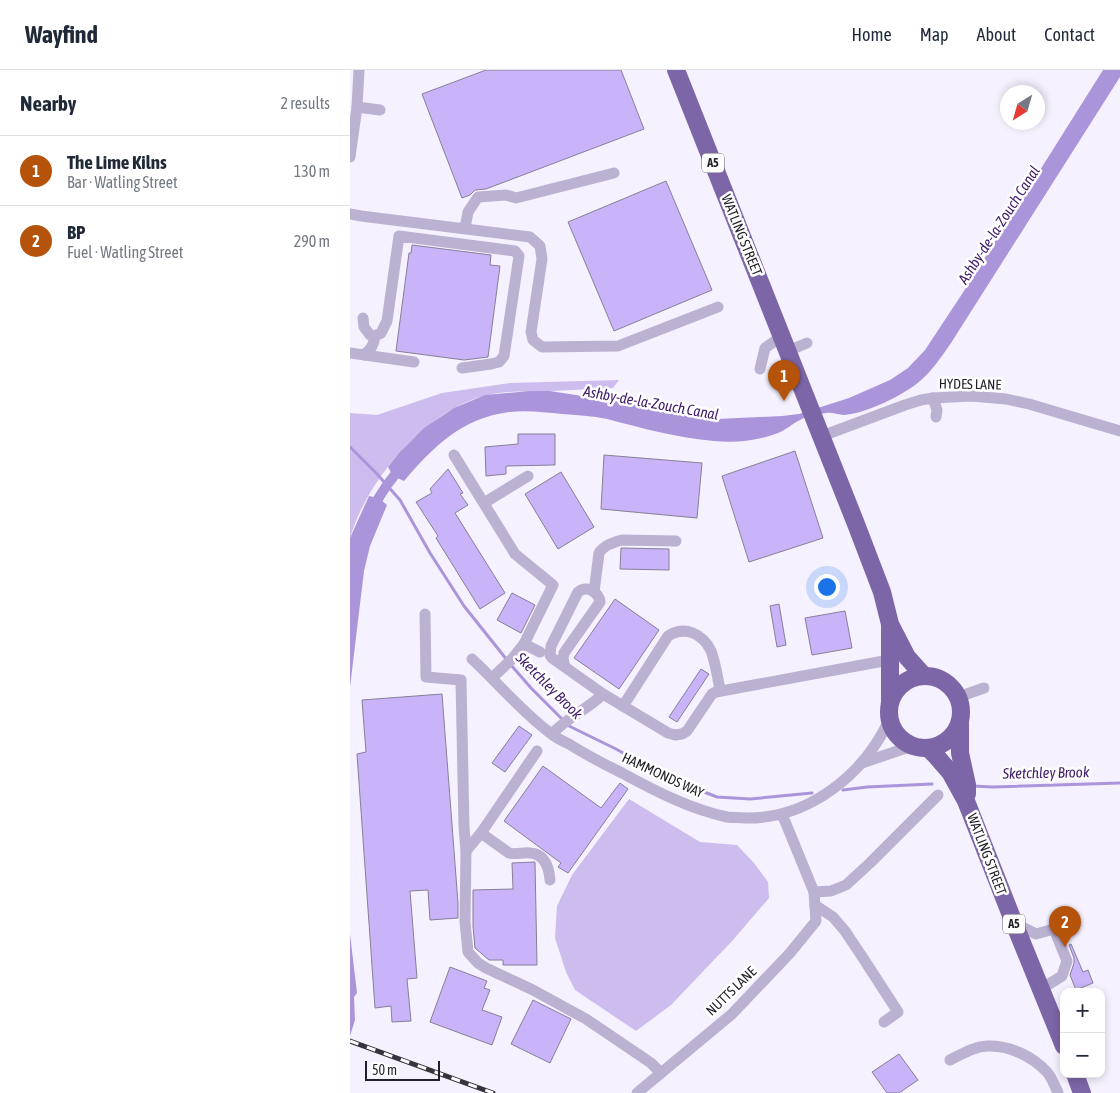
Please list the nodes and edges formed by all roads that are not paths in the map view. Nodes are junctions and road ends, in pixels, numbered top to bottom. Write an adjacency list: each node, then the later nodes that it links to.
1 (359, 70): 3 (street)
2 (676, 70): 12 (highway, WATLING STREET / A5)
3 (357, 107): 4 (street); 5 (street)
4 (380, 110)
5 (350, 152)
6 (614, 173): 8 (street)
7 (350, 214): 8 (street)
8 (465, 228): 9 (street)
9 (718, 307)
10 (363, 318): 11 (street)
11 (375, 336): 15 (street); 17 (street)
12 (785, 343): 13 (street); 18 (street); 21 (highway, WATLING STREET / A5)
13 (807, 343)
14 (350, 353): 15 (street)
15 (364, 355): 16 (street)
16 (414, 362)
17 (462, 368)
18 (760, 369)
19 (933, 398): 20 (street); 21 (street, HYDES LANE); 22 (street, HYDES LANE)
20 (936, 417)
21 (819, 430): 29 (highway, A5)
22 (1120, 431)
23 (454, 455): 25 (street)
24 (528, 476): 25 (street)
25 (484, 503): 30 (street)
26 (676, 541): 27 (street)
27 (594, 592): 34 (street); 34 (street)
28 (425, 614): 52 (street)
29 (890, 624): 33 (highway, A5); 36 (highway, A5)
30 (524, 644): 31 (street); 35 (street)
31 (540, 652)
32 (472, 659): 35 (street, HAMMONDS WAY)
33 (889, 660): 38 (street); 42 (highway, A5)
34 (565, 667): 39 (street)
35 (495, 675): 44 (street, HAMMONDS WAY)
36 (924, 676): 40 (highway, A5); 42 (highway)
37 (984, 688): 40 (street)
38 (720, 690): 41 (street); 41 (street)
39 (602, 694): 41 (street); 44 (street)
40 (958, 697): 43 (highway, A5)
41 (622, 706)
42 (890, 710): 45 (highway, A5); 47 (street, HAMMONDS WAY)
43 (960, 722): 45 (highway); 49 (highway, WATLING STREET / A5)
44 (555, 731): 50 (street, HAMMONDS WAY)
45 (920, 747): 47 (street, HAMMONDS WAY); 49 (highway, WATLING STREET / A5)
46 (537, 750): 51 (street)
47 (862, 763): 50 (street, HAMMONDS WAY)
48 (938, 795): 54 (street)
49 (966, 801): 56 (highway, WATLING STREET / A5)
50 (782, 814): 54 (street, NUTTS LANE)
51 (481, 832): 52 (street); 53 (street)
52 (466, 851): 61 (street)
53 (550, 880)
54 (814, 892): 55 (street, NUTTS LANE)
55 (815, 905): 58 (street); 61 (street, NUTTS LANE)
56 (1014, 923): 57 (highway, WATLING STREET / A5); 57 (street)
57 (1041, 988): 59 (highway, WATLING STREET / A5)
58 (884, 1022)
59 (1060, 1036)
60 (950, 1060): 63 (street)
61 (661, 1074): 64 (street, NUTTS LANE)
62 (1076, 1078): 65 (highway)
63 (1055, 1092)
64 (637, 1093)
65 (1082, 1093)

